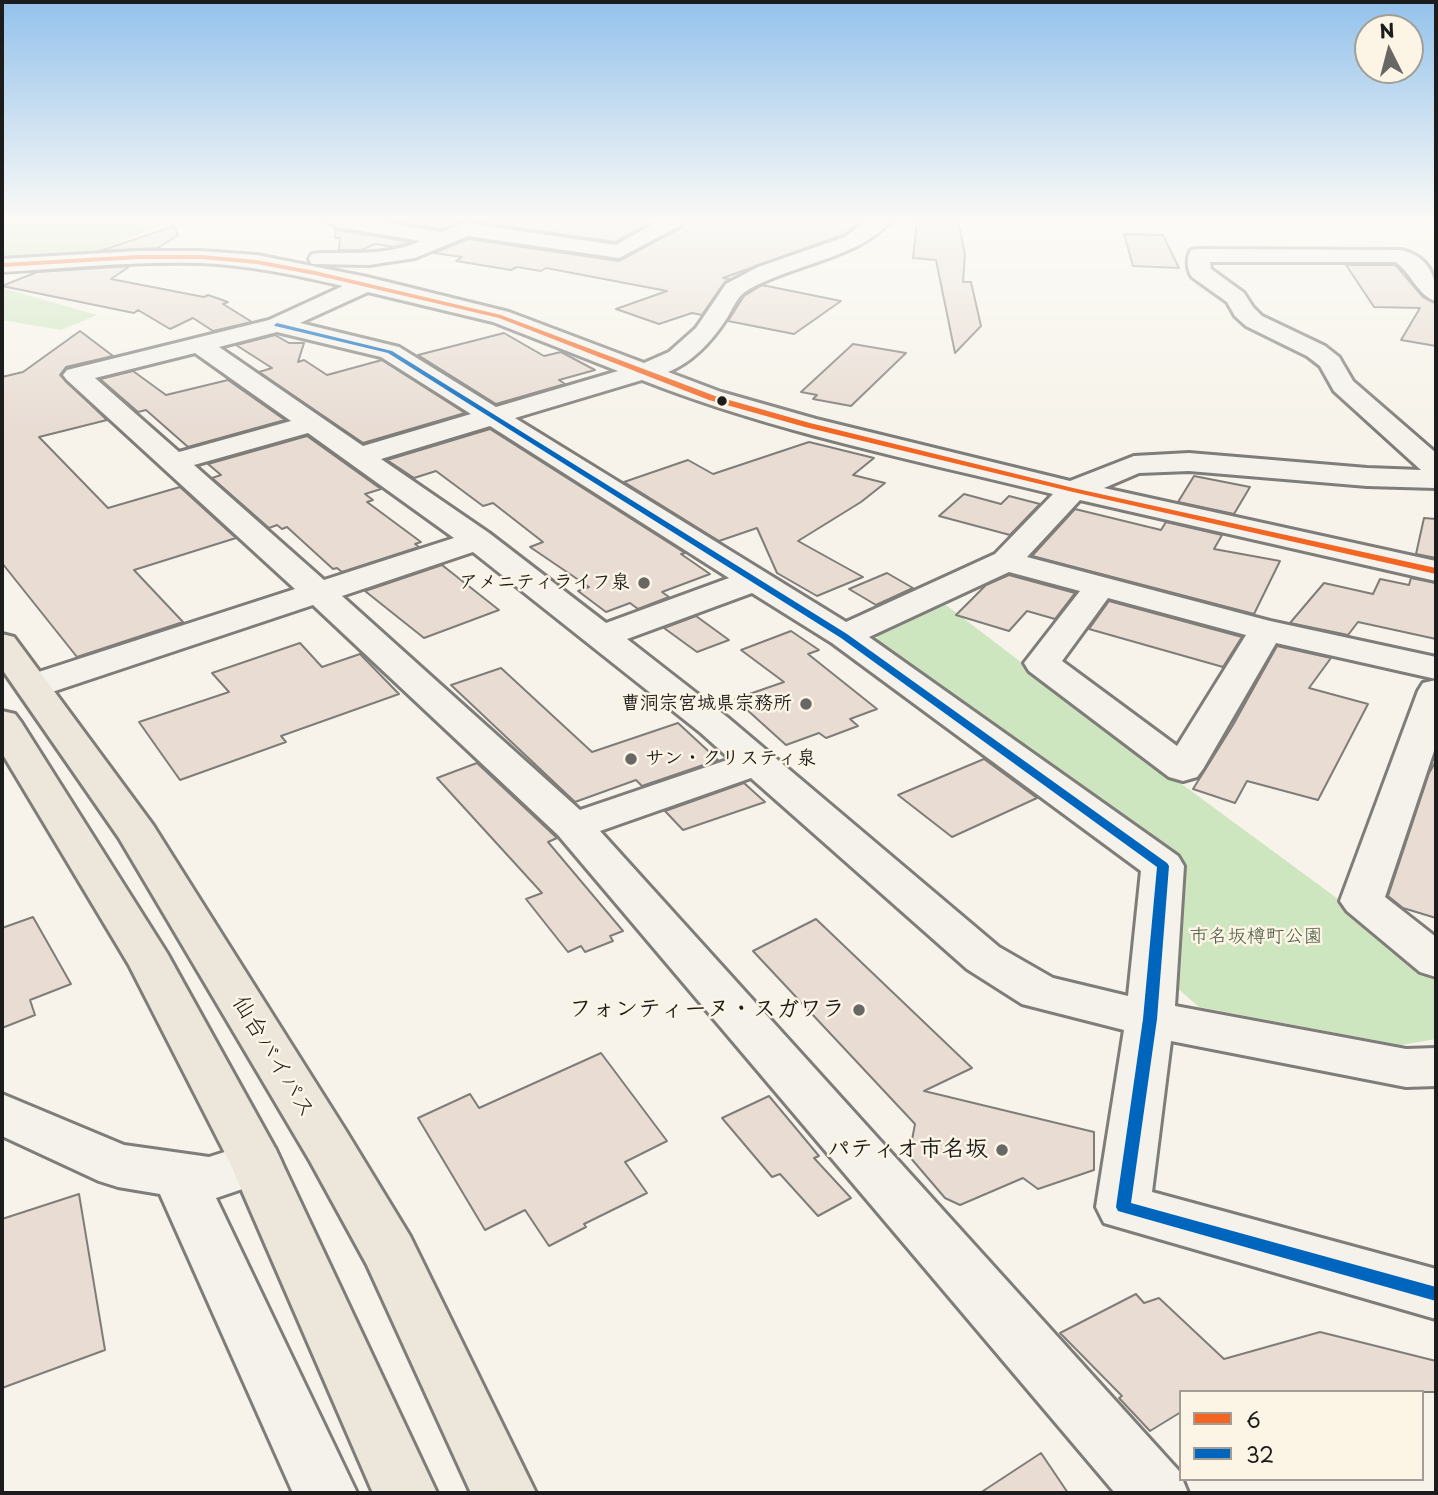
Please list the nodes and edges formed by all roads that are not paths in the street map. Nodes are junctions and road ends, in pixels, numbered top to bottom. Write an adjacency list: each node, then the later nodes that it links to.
1 (352, 291): 5 (street)
2 (394, 291): 7 (street)
3 (734, 291): 7 (street)
4 (1226, 291): 12 (street)
5 (276, 325): 6 (street); 8 (street)
6 (199, 344): 9 (street); 11 (street)
7 (645, 373): 8 (street); 14 (street)
8 (495, 418): 10 (street); 18 (street)
9 (314, 423): 10 (street); 11 (street)
10 (361, 456): 15 (street)
11 (174, 462): 20 (street)
12 (1436, 468)
13 (1436, 479): 14 (street)
14 (1073, 490): 16 (street); 17 (street)
15 (478, 540): 20 (street); 23 (street)
16 (1006, 561): 19 (street); 22 (street)
17 (1436, 571)
18 (755, 580): 22 (street); 23 (street)
19 (1100, 587): 21 (street); 21 (street)
20 (318, 592): 26 (street); 30 (street)
21 (1266, 630): 25 (street)
22 (844, 636): 32 (street)
23 (601, 637): 29 (street)
24 (2, 644): 26 (highway, 仙台バイパス)
25 (1436, 668)
26 (33, 686): 40 (highway, 仙台バイパス)
27 (1436, 691): 31 (street)
28 (2, 722): 35 (highway)
29 (755, 762): 30 (street); 32 (street)
30 (573, 826): 41 (street)
31 (1436, 961)
32 (1150, 1019): 33 (street); 37 (street)
33 (1436, 1067)
34 (2, 1114): 36 (street)
35 (256, 1163): 36 (street); 39 (highway)
36 (178, 1175): 38 (street)
37 (1436, 1294)
38 (325, 1493)
39 (405, 1493)
40 (504, 1493)
41 (1156, 1493)

